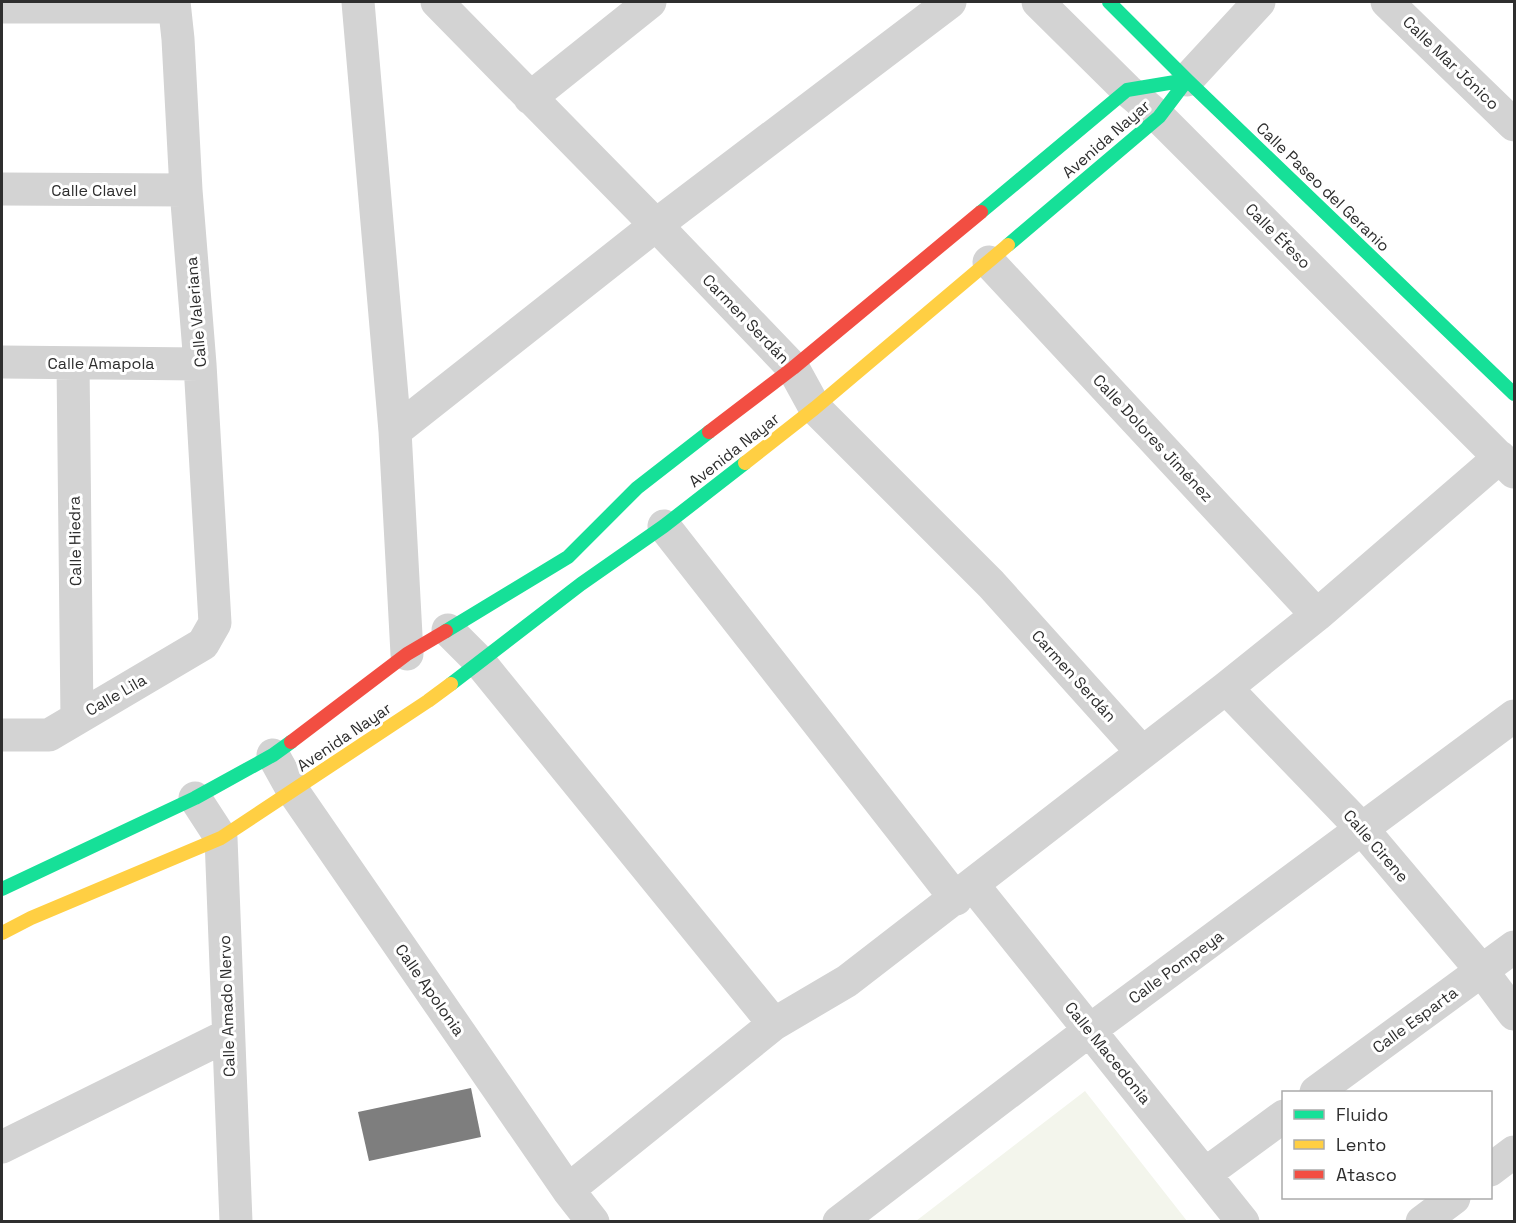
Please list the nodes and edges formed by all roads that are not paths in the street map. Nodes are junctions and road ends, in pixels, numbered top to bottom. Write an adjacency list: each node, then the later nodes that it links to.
1 (437, 2): 13 (street, Carmen Serdán)
2 (650, 2): 13 (street)
3 (950, 2): 18 (street)
4 (1038, 2): 12 (street, Calle Éfeso)
5 (1110, 2): 11 (street, Calle Paseo del Geranio)
6 (1259, 2): 11 (street)
7 (1387, 2): 15 (street, Calle Mar Jónico)
8 (174, 4): 9 (street); 17 (street, Calle Valeriana)
9 (2, 7)
10 (366, 7): 26 (street)
11 (1187, 80): 12 (street, Avenida Nayar); 14 (street, Avenida Nayar); 24 (street, Calle Paseo del Geranio)
12 (1127, 90): 14 (street, Calle Éfeso); 23 (street, Avenida Nayar)
13 (530, 98): 18 (street, Carmen Serdán)
14 (1159, 117): 19 (street, Avenida Nayar); 27 (street, Calle Éfeso)
15 (1515, 124)
16 (2, 189): 17 (street, Calle Clavel)
17 (186, 190): 22 (street, Calle Valeriana)
18 (656, 225): 23 (street, Carmen Serdán); 26 (street)
19 (989, 262): 25 (street, Avenida Nayar); 29 (street, Calle Dolores Jiménez)
20 (2, 362): 21 (street, Calle Amapola)
21 (73, 363): 22 (street, Calle Amapola); 36 (street, Calle Hiedra)
22 (200, 364): 30 (street, Calle Valeriana)
23 (793, 368): 25 (street, Carmen Serdán); 31 (street, Avenida Nayar)
24 (1515, 394)
25 (815, 408): 28 (street, Avenida Nayar); 38 (street, Carmen Serdán)
26 (395, 431): 32 (street)
27 (1507, 465): 29 (street)
28 (664, 526): 33 (street, Avenida Nayar); 45 (street, Calle Macedonia)
29 (1317, 615): 34 (street)
30 (215, 622): 36 (street, Calle Lila)
31 (448, 630): 32 (street, Avenida Nayar); 33 (street)
32 (407, 654): 39 (street, Avenida Nayar)
33 (478, 660): 40 (street, Avenida Nayar); 50 (street)
34 (1226, 688): 38 (street); 42 (street, Calle Cirene)
35 (1515, 716): 42 (street, Calle Pompeya)
36 (77, 718): 37 (street, Calle Lila)
37 (2, 735)
38 (1142, 752): 45 (street)
39 (273, 755): 40 (street, Calle Apolonia); 41 (street, Avenida Nayar)
40 (293, 791): 43 (street, Avenida Nayar); 59 (street, Calle Apolonia)
41 (195, 798): 43 (street); 44 (street, Avenida Nayar)
42 (1363, 830): 48 (street, Calle Cirene); 51 (street, Calle Pompeya)
43 (221, 838): 46 (street, Avenida Nayar); 52 (street, Calle Amado Nervo)
44 (2, 889)
45 (965, 892): 50 (street); 51 (street, Calle Macedonia)
46 (2, 933)
47 (1515, 947): 48 (street, Calle Esparta)
48 (1482, 971): 49 (street, Calle Cirene); 53 (street, Calle Esparta)
49 (1515, 1014)
50 (774, 1024): 59 (street)
51 (1090, 1030): 58 (street, Calle Macedonia); 63 (street, Calle Pompeya)
52 (228, 1035): 55 (street); 61 (street, Calle Amado Nervo)
53 (1317, 1091)
54 (1282, 1117): 58 (street)
55 (2, 1147)
56 (1515, 1152): 57 (street)
57 (1492, 1169)
58 (1204, 1174): 64 (street, Calle Macedonia)
59 (568, 1190): 62 (street, Calle Apolonia)
60 (1451, 1199): 65 (street)
61 (236, 1221)
62 (593, 1221)
63 (839, 1221)
64 (1243, 1221)
65 (1422, 1221)

